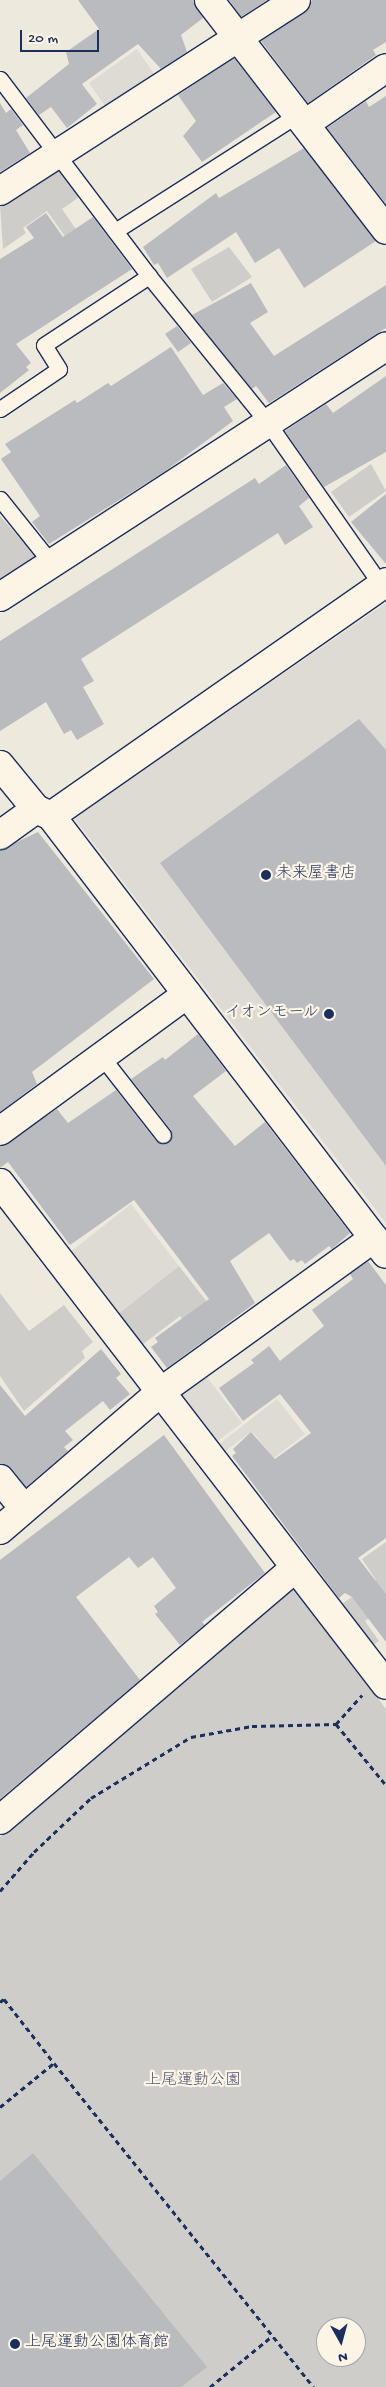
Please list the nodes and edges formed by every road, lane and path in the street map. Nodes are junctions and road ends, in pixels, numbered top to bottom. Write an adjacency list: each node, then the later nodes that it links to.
1 (209, 0): 3 (street)
2 (296, 0): 3 (street)
3 (238, 37): 6 (street); 7 (street)
4 (386, 68): 6 (street)
5 (0, 79): 7 (lane)
6 (301, 119): 9 (lane); 10 (street)
7 (58, 154): 8 (street); 9 (lane)
8 (0, 191)
9 (115, 230): 11 (lane)
10 (386, 230)
11 (148, 276): 13 (lane); 14 (lane)
12 (386, 346): 14 (street)
13 (0, 408)
14 (268, 423): 16 (street); 17 (lane)
15 (0, 499): 16 (lane)
16 (52, 564): 18 (street)
17 (384, 583): 20 (street)
18 (0, 596)
19 (0, 764): 20 (street)
20 (44, 812): 21 (street); 22 (street)
21 (0, 835)
22 (187, 994): 23 (street); 27 (street)
23 (102, 1056): 24 (street); 25 (lane)
24 (0, 1131)
25 (163, 1135)
26 (0, 1183): 28 (street)
27 (380, 1246): 28 (street)
28 (159, 1393): 30 (street); 32 (street)
29 (0, 1479): 30 (street)
30 (24, 1509): 31 (street)
31 (0, 1530)
32 (295, 1568): 33 (street); 36 (street)
33 (384, 1677): 34 (path)
34 (336, 1724): 35 (path); 37 (path)
35 (386, 1786)
36 (0, 1820)
37 (0, 1891)
38 (0, 2002): 39 (path)
39 (54, 2063): 40 (path); 41 (path)
40 (0, 2106)
41 (272, 2336): 42 (path); 43 (path)
42 (210, 2387)
43 (314, 2387)

